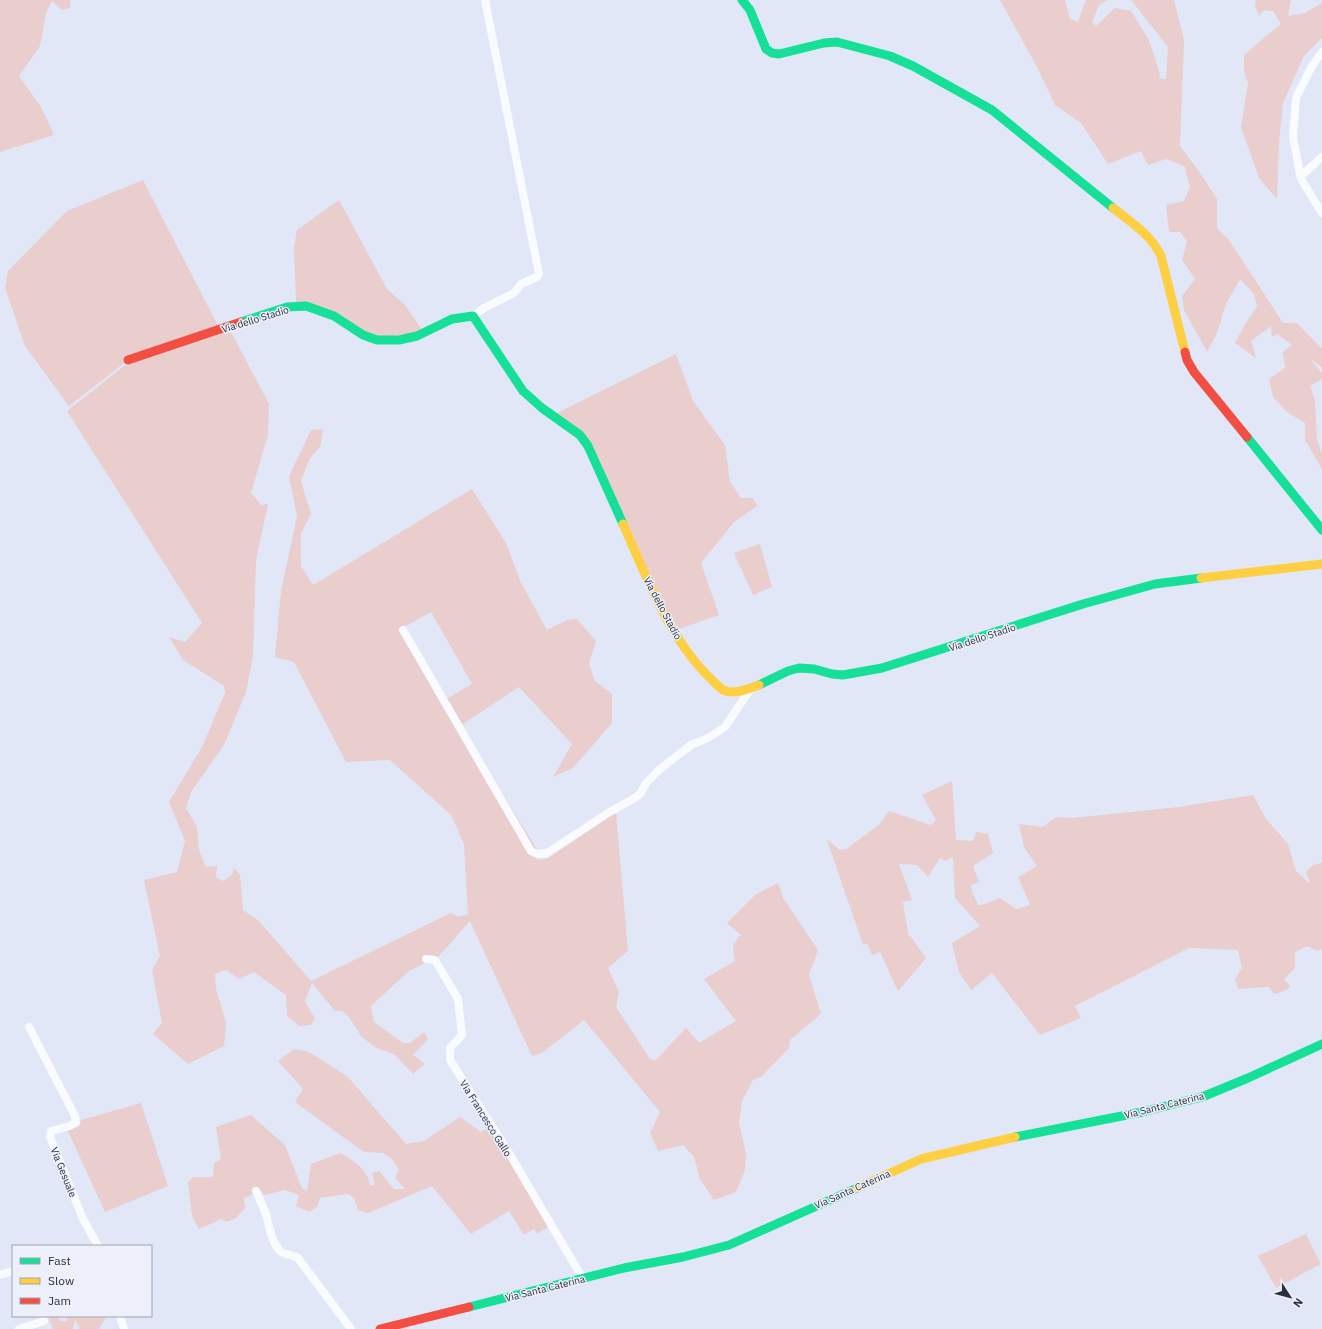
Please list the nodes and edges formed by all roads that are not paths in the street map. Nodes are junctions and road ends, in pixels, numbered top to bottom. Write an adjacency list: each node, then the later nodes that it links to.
1 (485, 0): 7 (street)
2 (742, 0): 9 (street)
3 (1322, 52): 5 (street)
4 (1322, 158): 5 (street)
5 (1301, 176): 6 (street)
6 (1322, 213)
7 (473, 316): 8 (street, Via dello Stadio); 12 (street, Via dello Stadio)
8 (128, 360)
9 (1322, 530)
10 (1322, 564): 12 (street, Via dello Stadio)
11 (403, 630): 12 (street)
12 (751, 688)
13 (426, 959): 20 (street, Via Francesco Gallo)
14 (29, 1027): 17 (street, Via Gesuale)
15 (1322, 1044): 20 (street, Via Santa Caterina)
16 (256, 1190): 25 (street)
17 (97, 1245)
18 (12, 1271): 19 (street)
19 (0, 1275)
20 (583, 1279): 26 (street, Via Santa Caterina)
21 (120, 1317): 24 (street)
22 (44, 1321): 23 (street)
23 (19, 1329)
24 (124, 1329)
25 (351, 1329)
26 (380, 1329)

